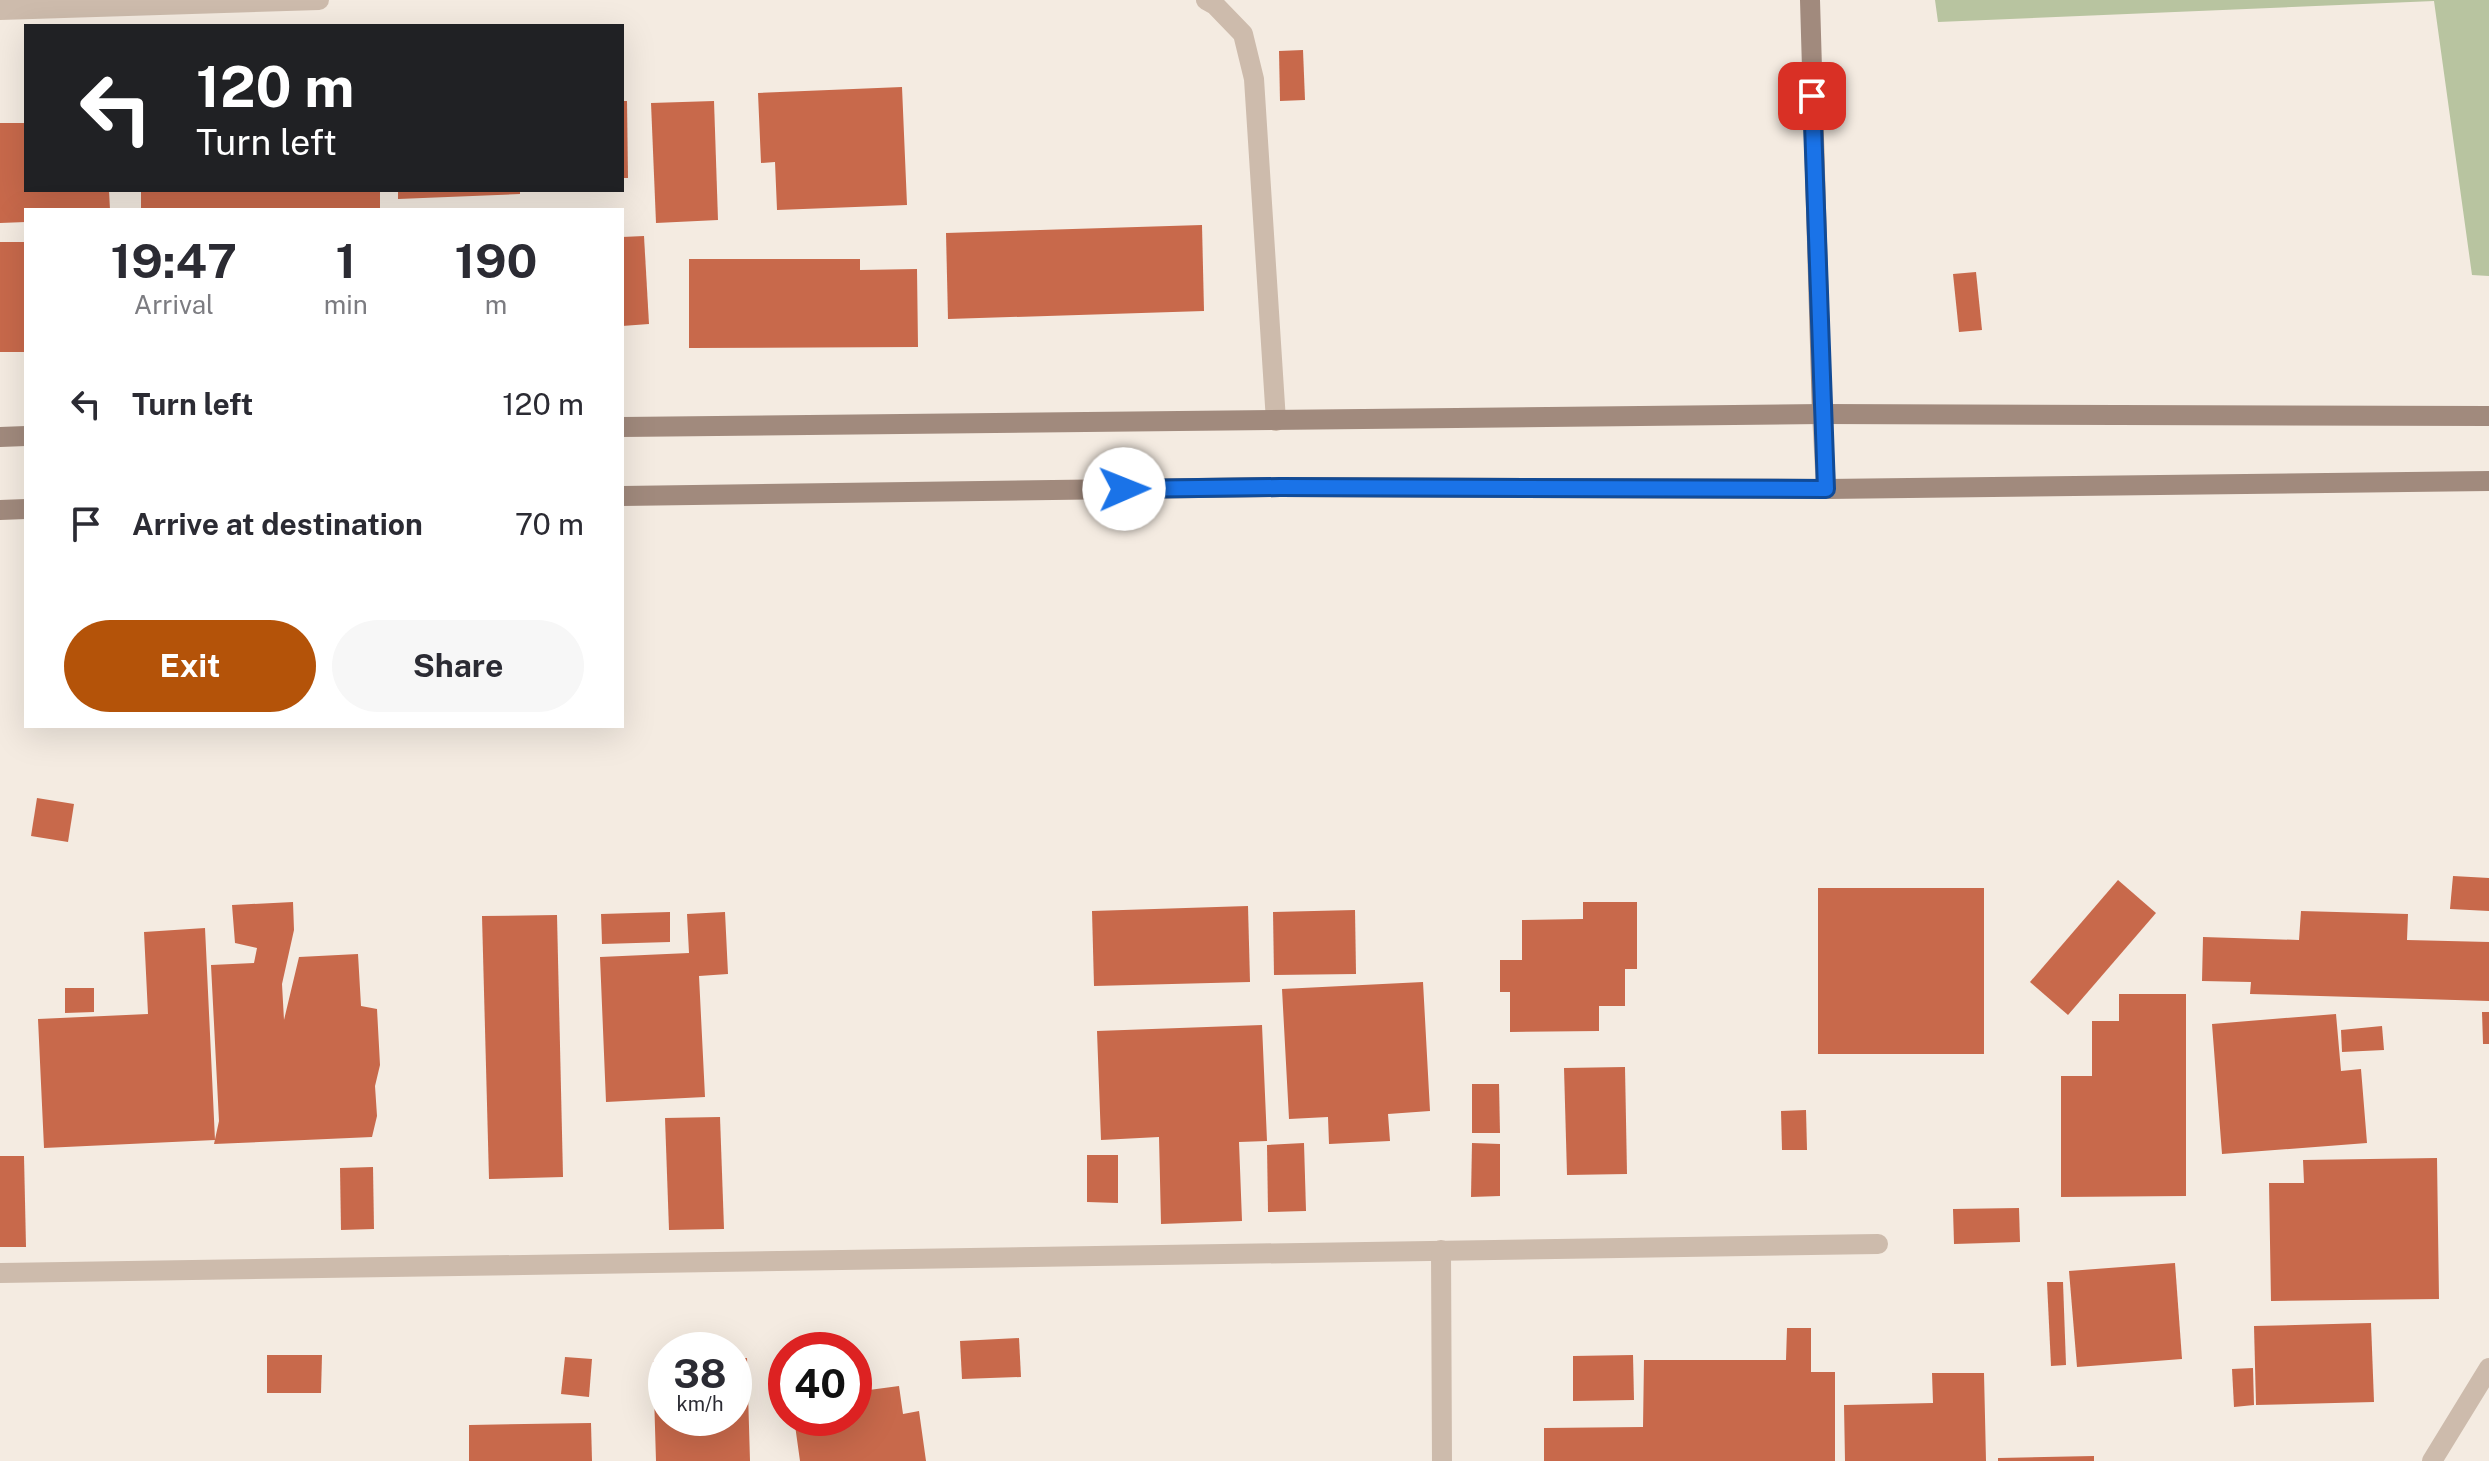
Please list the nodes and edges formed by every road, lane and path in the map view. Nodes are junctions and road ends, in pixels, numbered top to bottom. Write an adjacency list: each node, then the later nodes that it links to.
1 (319, 0): 4 (street)
2 (1206, 0): 7 (street)
3 (1810, 0): 5 (street)
4 (0, 10)
5 (1822, 414): 6 (street); 7 (street); 12 (street)
6 (2489, 416)
7 (1276, 421): 8 (street)
8 (624, 427)
9 (24, 436): 10 (street)
10 (0, 437)
11 (2489, 481): 12 (street)
12 (1826, 489): 13 (street)
13 (624, 496)
14 (24, 509): 15 (street)
15 (0, 510)
16 (1878, 1244): 17 (street)
17 (1441, 1250): 18 (street); 20 (street)
18 (0, 1273)
19 (2489, 1368): 21 (street)
20 (1442, 1461)
21 (2432, 1461)

